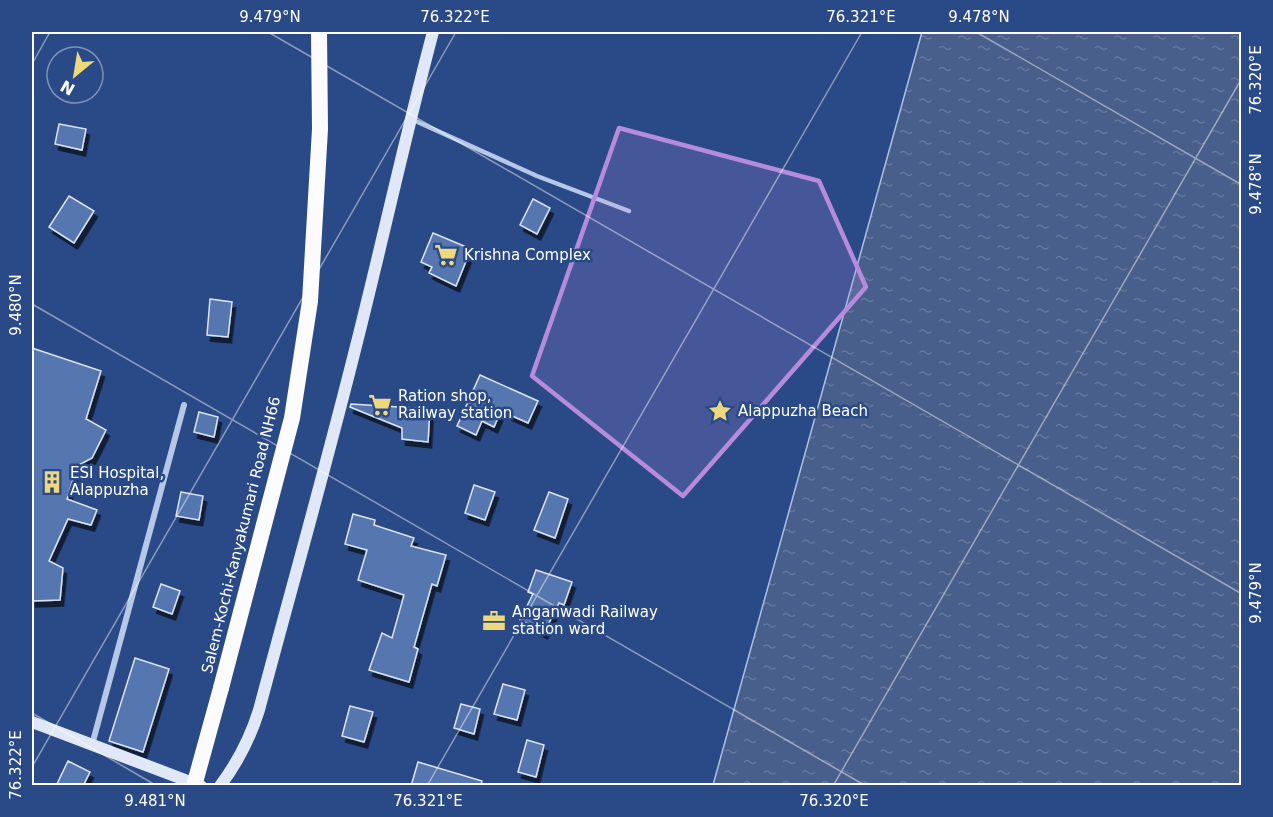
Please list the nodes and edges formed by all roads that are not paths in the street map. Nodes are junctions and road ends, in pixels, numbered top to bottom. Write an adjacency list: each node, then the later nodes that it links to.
1 (319, 32): 8 (highway, Salem-Kochi-Kanyakumari Road NH66, bridge)
2 (433, 32): 3 (main road)
3 (410, 119): 4 (lane); 10 (main road)
4 (629, 211)
5 (184, 405): 7 (street)
6 (32, 723): 7 (main road)
7 (92, 745): 9 (main road)
8 (194, 786)
9 (201, 786)
10 (220, 786)

